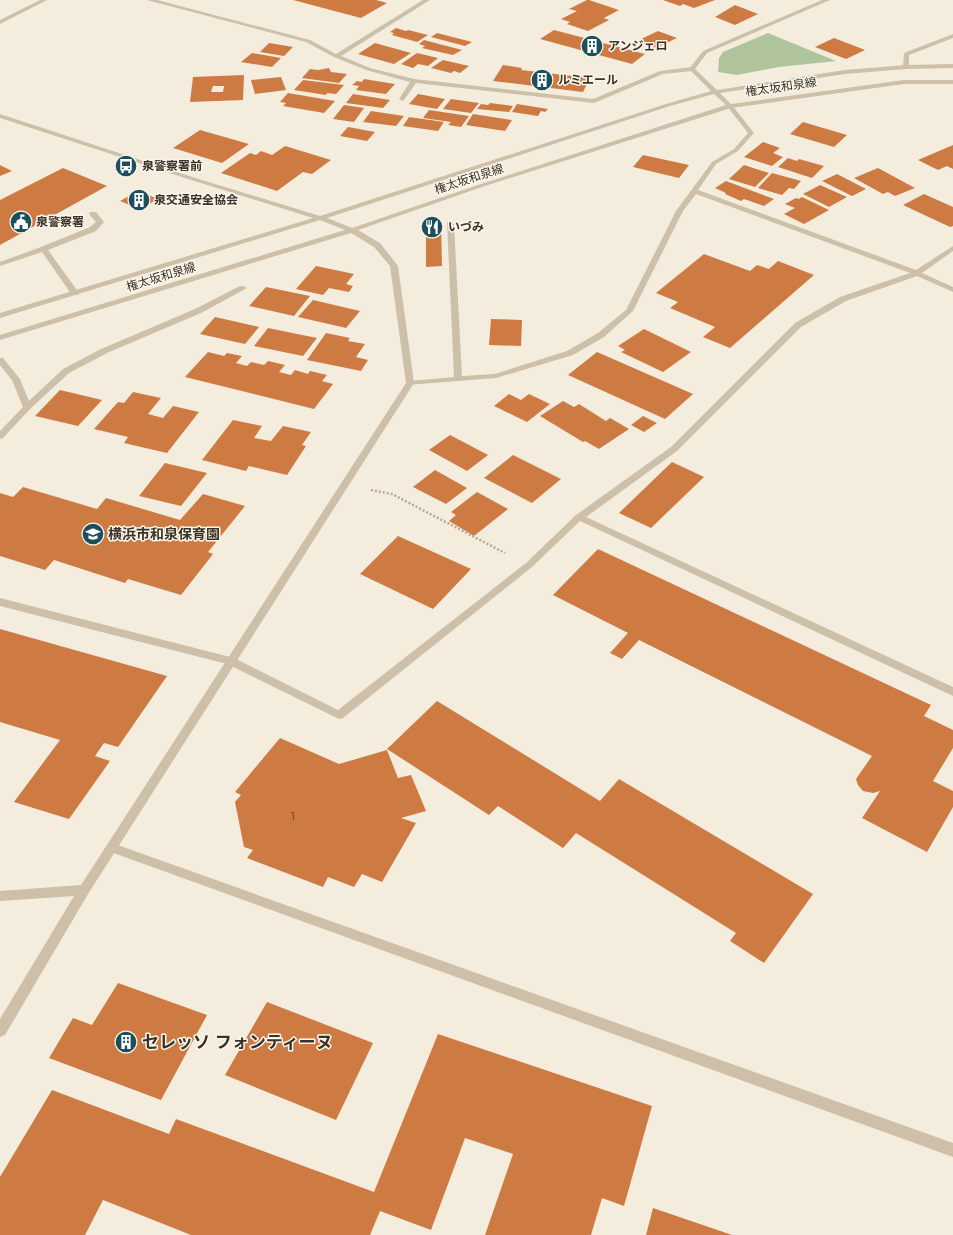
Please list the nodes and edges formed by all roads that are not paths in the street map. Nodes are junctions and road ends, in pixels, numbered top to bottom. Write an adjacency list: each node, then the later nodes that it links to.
1 (44, 0): 5 (street)
2 (150, 0): 7 (street)
3 (427, 0): 7 (street)
4 (827, 0): 10 (street)
5 (0, 22)
6 (953, 36): 9 (street)
7 (336, 56): 11 (street)
8 (953, 66): 9 (street, 権太坂和泉線)
9 (906, 67): 13 (street, 権太坂和泉線)
10 (692, 69): 11 (street); 13 (street)
11 (414, 81): 14 (street)
12 (953, 82): 15 (street, 権太坂和泉線)
13 (715, 92): 15 (street); 19 (street, 権太坂和泉線)
14 (402, 99)
15 (730, 106): 17 (street); 21 (street, 権太坂和泉線)
16 (0, 116): 19 (street)
17 (694, 190): 25 (street); 32 (street)
18 (93, 214): 23 (street)
19 (320, 218): 21 (street); 28 (street, 権太坂和泉線)
20 (450, 224): 32 (street)
21 (352, 230): 30 (street, 権太坂和泉線); 33 (street)
22 (953, 248): 25 (street)
23 (44, 249): 24 (street); 28 (street)
24 (0, 264)
25 (917, 273): 27 (street); 36 (street)
26 (243, 288): 34 (street)
27 (953, 290)
28 (75, 293): 29 (street, 権太坂和泉線)
29 (0, 316)
30 (0, 338)
31 (0, 360): 34 (street)
32 (458, 379): 33 (street)
33 (410, 383): 38 (street)
34 (27, 407): 35 (street)
35 (0, 436)
36 (579, 517): 38 (street); 39 (street)
37 (0, 602): 38 (street)
38 (230, 661): 40 (street)
39 (953, 692)
40 (112, 848): 41 (street); 44 (street)
41 (84, 890): 42 (street); 43 (street)
42 (0, 896)
43 (0, 1031)
44 (953, 1150)

